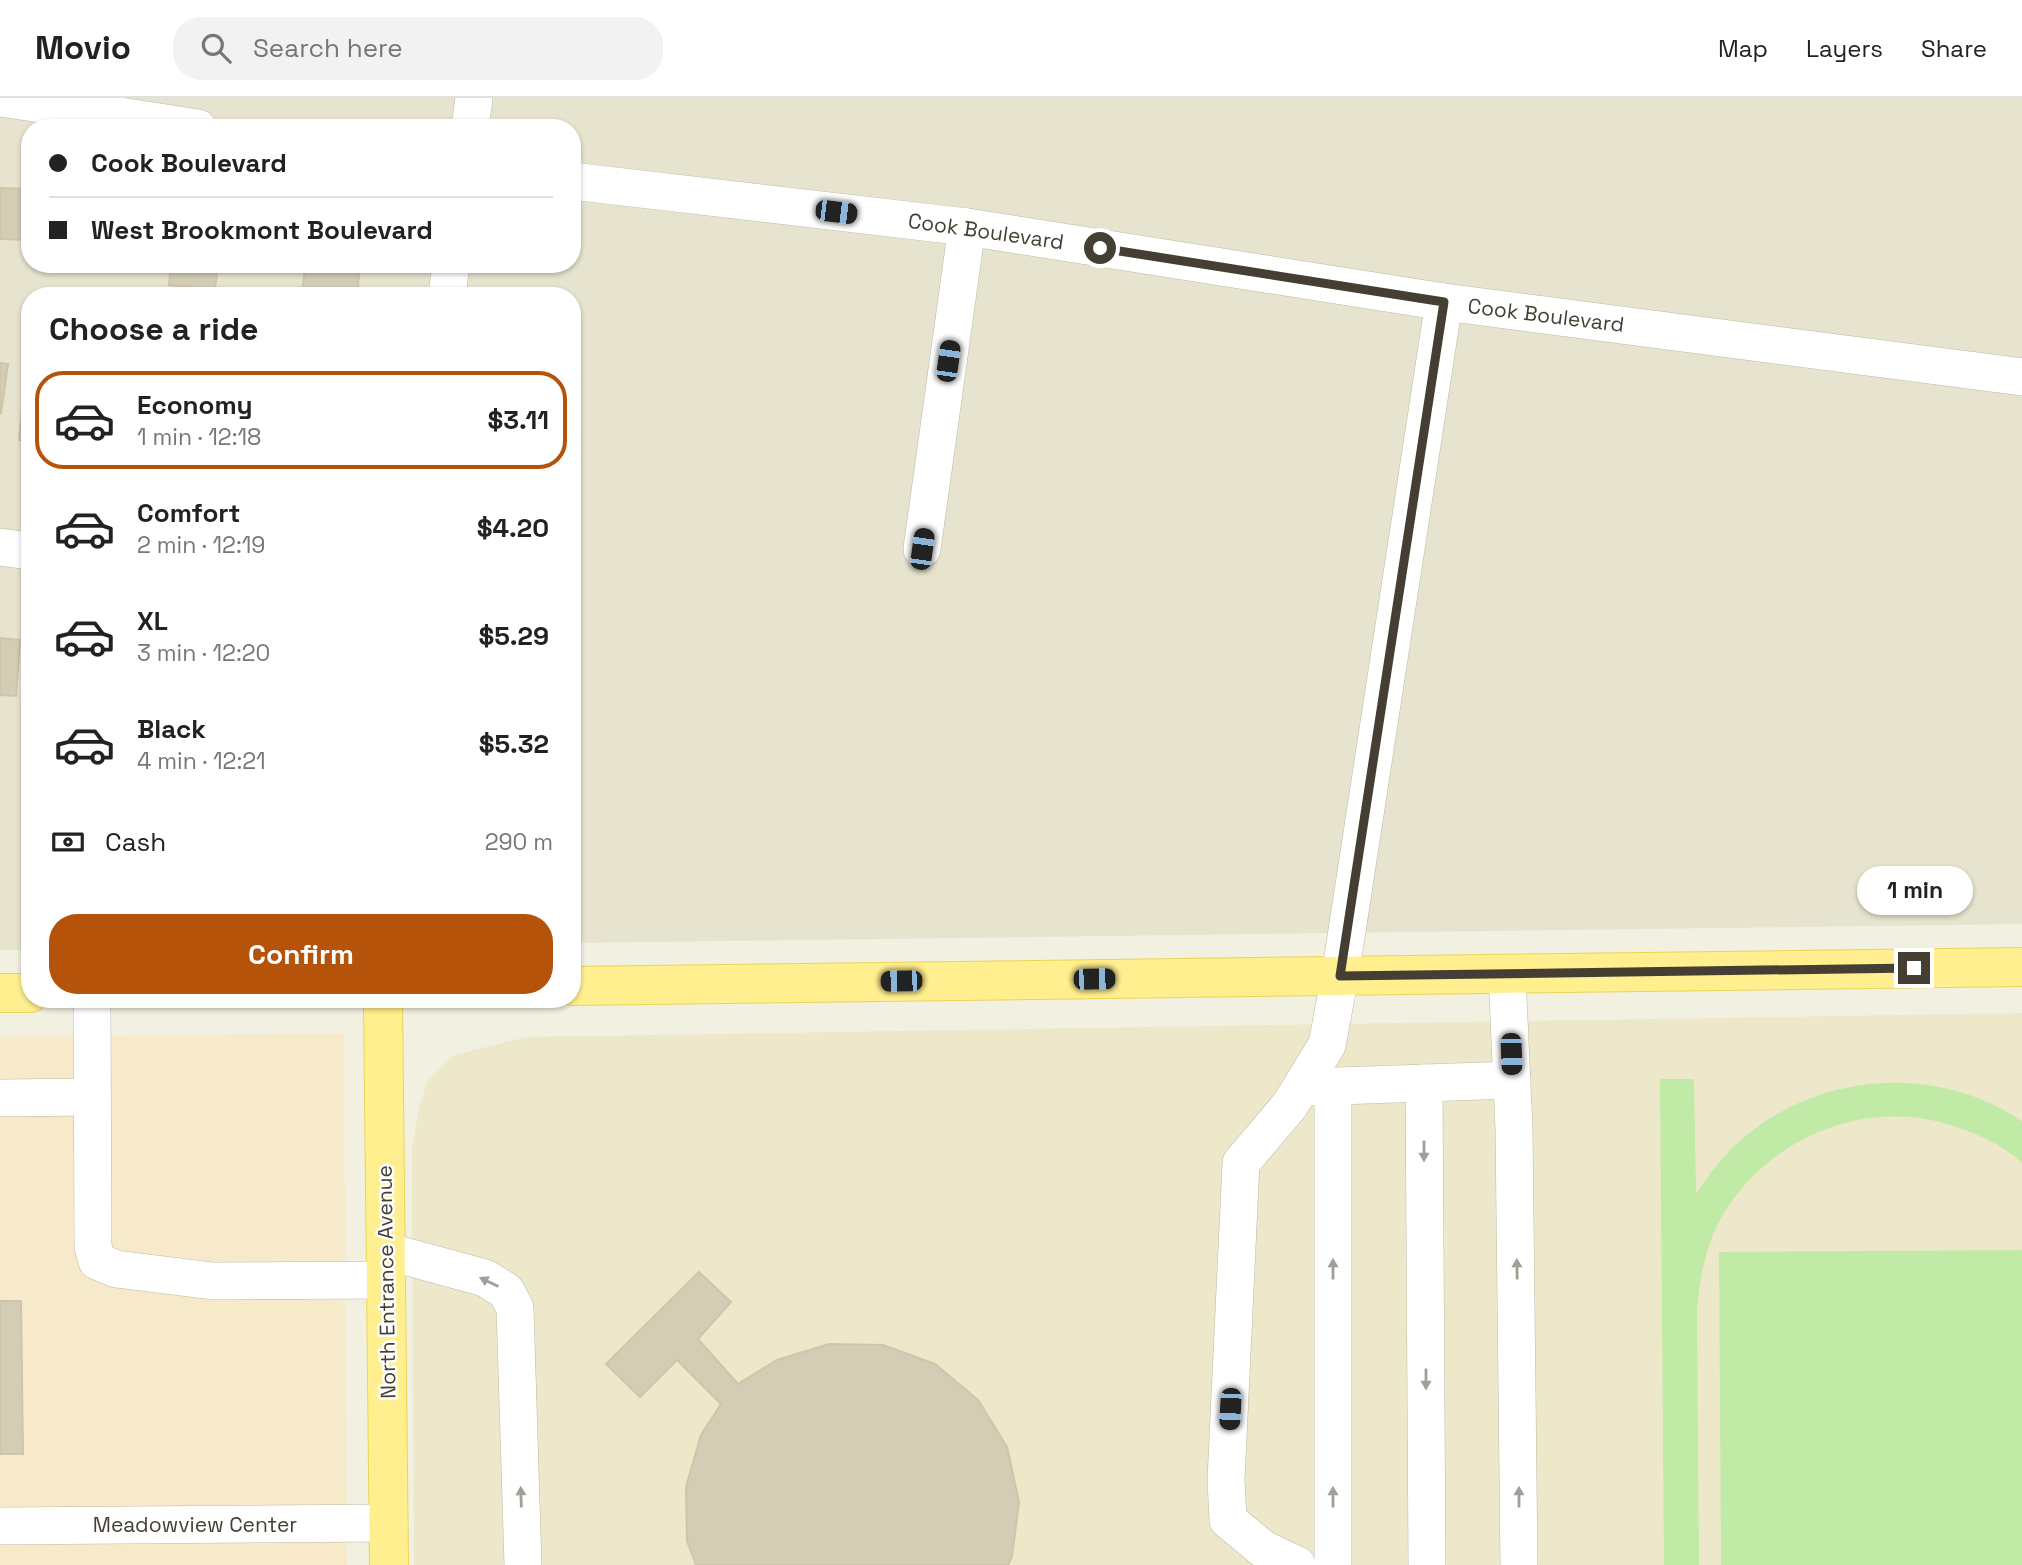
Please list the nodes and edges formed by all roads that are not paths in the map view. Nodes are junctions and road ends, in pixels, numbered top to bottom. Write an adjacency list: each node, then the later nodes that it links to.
1 (2, 98): 3 (street)
2 (474, 98): 4 (street)
3 (139, 119)
4 (471, 119)
5 (581, 182): 6 (street, Cook Boulevard)
6 (967, 227): 7 (street, Cook Boulevard); 10 (street)
7 (1444, 302): 8 (street, Cook Boulevard); 14 (street)
8 (2022, 377)
9 (0, 547): 11 (street)
10 (922, 549)
11 (21, 550)
12 (2022, 967): 13 (main road)
13 (1507, 974): 14 (main road); 20 (street)
14 (1340, 976): 15 (main road); 22 (street)
15 (581, 986)
16 (0, 993): 17 (main road)
17 (21, 993)
18 (92, 1008): 23 (street)
19 (383, 1008): 25 (main road, North Entrance Avenue)
20 (1512, 1080): 21 (street); 33 (street, one-way to 20)
21 (1424, 1083): 22 (street); 32 (street, one-way to 32)
22 (1317, 1087): 30 (street); 31 (street, one-way to 22)
23 (92, 1097): 24 (street); 25 (street)
24 (0, 1098)
25 (386, 1265): 26 (main road, North Entrance Avenue); 29 (street, one-way to 25)
26 (389, 1523): 27 (street, Meadowview Center); 28 (main road, North Entrance Avenue)
27 (0, 1526)
28 (389, 1565)
29 (523, 1565)
30 (1297, 1565)
31 (1333, 1565)
32 (1427, 1565)
33 (1519, 1565)

